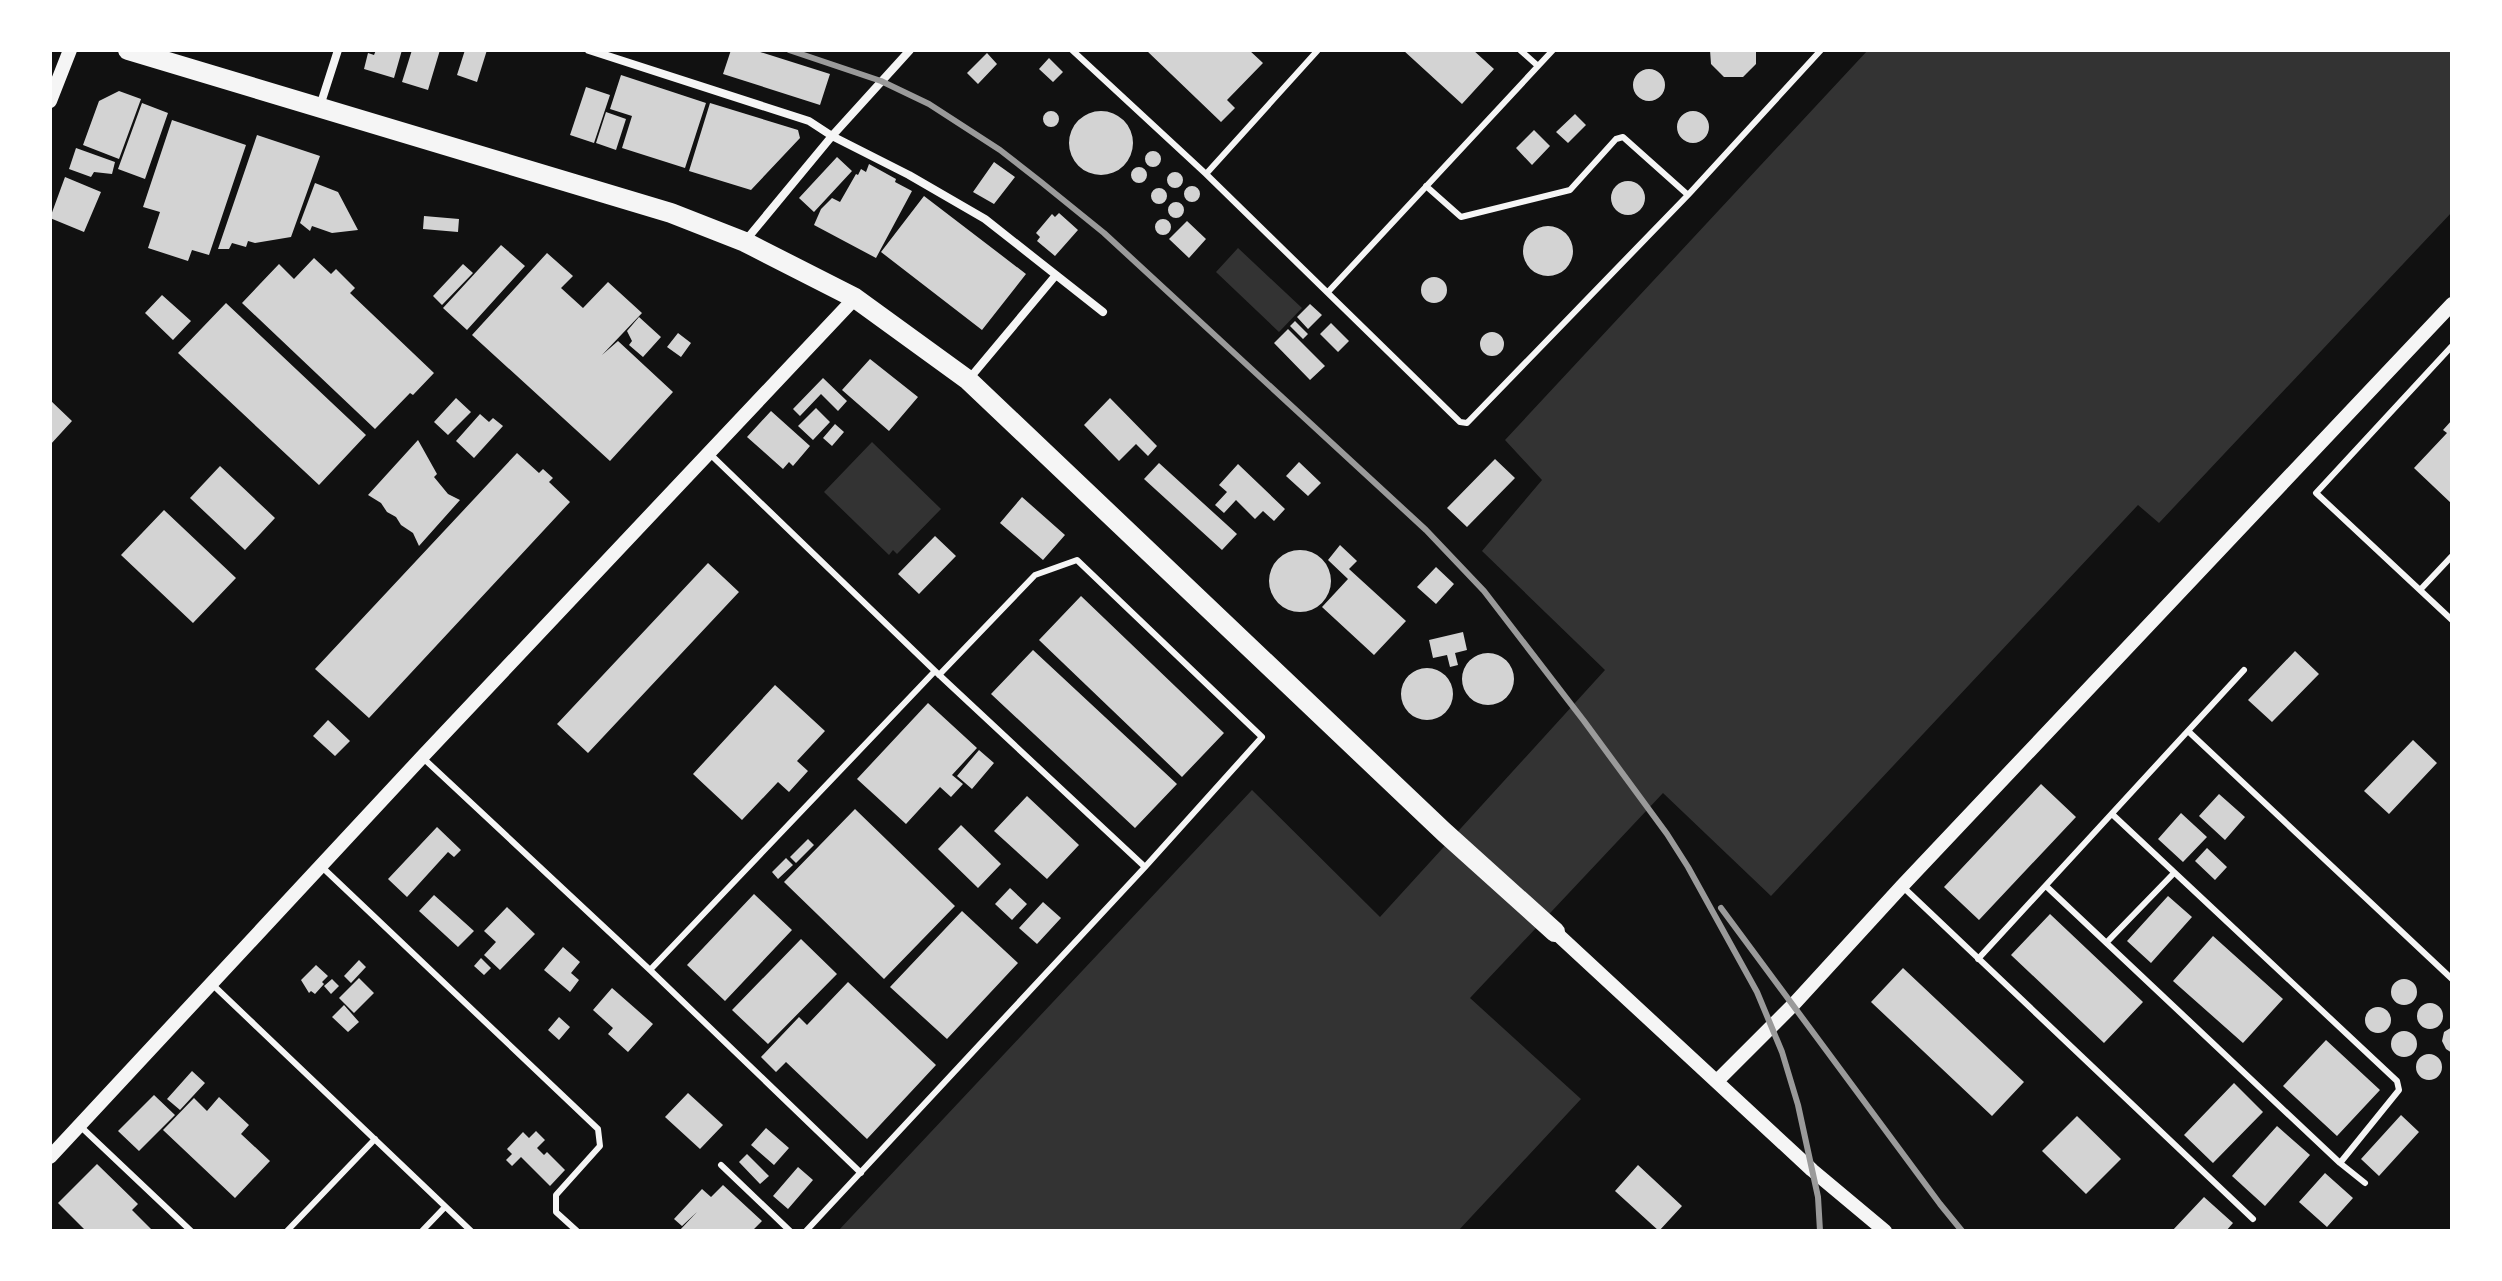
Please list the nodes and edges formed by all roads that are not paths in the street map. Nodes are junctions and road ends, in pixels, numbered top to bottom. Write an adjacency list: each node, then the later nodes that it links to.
1 (70, 50): 12 (street)
2 (128, 50): 13 (highway)
3 (338, 50): 13 (street)
4 (589, 50): 14 (street)
5 (910, 50): 14 (street)
6 (1072, 50): 15 (lane)
7 (1318, 50): 15 (lane)
8 (1520, 50): 11 (lane)
9 (1553, 50): 11 (lane)
10 (1821, 50): 17 (lane)
11 (1538, 66): 16 (lane)
12 (50, 101)
13 (320, 108): 18 (highway)
14 (832, 136): 18 (street); 19 (street)
15 (1206, 174): 20 (lane)
16 (1426, 186): 17 (lane); 20 (lane)
17 (1688, 195): 20 (lane)
18 (745, 242): 21 (highway)
19 (1056, 275): 23 (street); 25 (street)
20 (1328, 292)
21 (855, 298): 25 (highway); 26 (street)
22 (2452, 304): 38 (street)
23 (1103, 312)
24 (2452, 346): 28 (lane)
25 (968, 380): 40 (highway)
26 (709, 453): 31 (lane); 33 (street)
27 (2452, 556): 28 (lane)
28 (2420, 590): 29 (lane)
29 (2452, 620)
30 (2244, 670): 32 (lane)
31 (937, 673): 36 (lane); 36 (lane); 43 (lane)
32 (2188, 731): 34 (lane); 44 (lane)
33 (422, 757): 35 (street); 43 (lane)
34 (2112, 814): 37 (lane); 39 (lane)
35 (320, 866): 45 (street); 60 (lane)
36 (1145, 867): 52 (lane)
37 (2174, 873): 41 (lane); 50 (lane)
38 (1902, 886): 42 (lane); 46 (street)
39 (2046, 886): 41 (lane); 42 (lane)
40 (1555, 932): 46 (street)
41 (2107, 942): 50 (lane)
42 (1978, 959): 55 (lane)
43 (650, 970): 52 (lane)
44 (2452, 979)
45 (210, 983): 47 (street); 48 (lane)
46 (1717, 1081): 63 (street)
47 (79, 1125): 49 (street); 56 (lane)
48 (375, 1139): 54 (lane); 57 (lane)
49 (50, 1157)
50 (2340, 1163): 53 (lane)
51 (721, 1165): 61 (lane)
52 (861, 1173): 62 (lane)
53 (2365, 1183)
54 (445, 1207): 58 (lane); 59 (lane)
55 (2253, 1219)
56 (191, 1231)
57 (287, 1231)
58 (422, 1231)
59 (471, 1231)
60 (577, 1231)
61 (790, 1231)
62 (806, 1231)
63 (1885, 1231)

